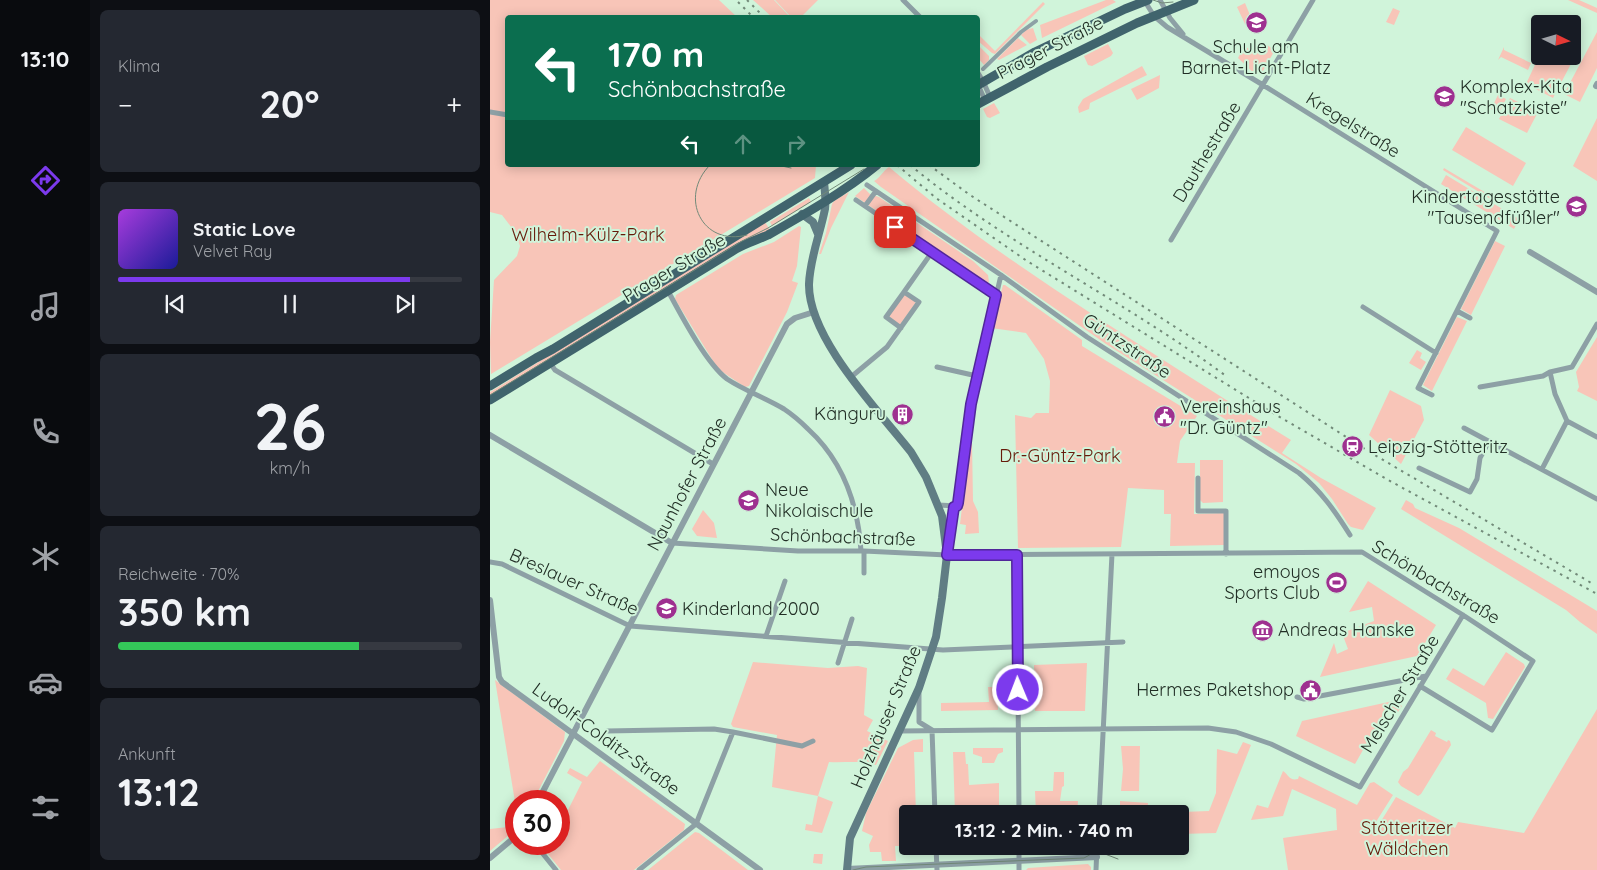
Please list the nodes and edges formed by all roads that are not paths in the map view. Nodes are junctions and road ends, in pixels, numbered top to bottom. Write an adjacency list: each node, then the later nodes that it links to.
1 (904, 0): 6 (street)
2 (1194, 0): 5 (main road, Prager Straße)
3 (1313, 0): 12 (street, Dauthestraße)
4 (1146, 2): 7 (street, Kregelstraße); 11 (main road, Prager Straße)
5 (1163, 5): 7 (main road, Prager Straße); 9 (street)
6 (918, 15)
7 (1154, 16): 9 (street, Kregelstraße); 14 (main road, Prager Straße)
8 (1036, 21): 10 (street)
9 (1185, 37): 12 (street, Kregelstraße)
10 (983, 70)
11 (980, 83)
12 (1263, 85): 27 (street, Dauthestraße); 36 (street, Kregelstraße)
13 (980, 87): 14 (street)
14 (984, 100)
15 (490, 112): 16 (street)
16 (505, 114)
17 (848, 167): 19 (main road, Prager Straße)
18 (874, 167): 22 (main road, Prager Straße)
19 (824, 182): 22 (main road); 47 (main road, Prager Straße)
20 (867, 185): 21 (street, Güntzstraße)
21 (876, 191): 24 (street); 30 (street, Güntzstraße)
22 (825, 200): 25 (main road, Prager Straße); 26 (main road)
23 (856, 200): 24 (street)
24 (865, 206): 28 (street)
25 (802, 214): 26 (main road); 31 (main road, Prager Straße)
26 (818, 234): 37 (main road)
27 (1171, 240)
28 (932, 252): 32 (street); 34 (street)
29 (1530, 252): 33 (street)
30 (1001, 275): 34 (street); 64 (street, Güntzstraße)
31 (668, 291): 42 (main road, Prager Straße); 49 (street)
32 (904, 292): 40 (street); 40 (street)
33 (1597, 292)
34 (996, 295): 45 (street)
35 (1363, 307): 41 (street)
36 (1457, 311): 38 (street); 41 (street)
37 (814, 312): 46 (main road, Holzhäuser Straße); 49 (street, Naunhofer Straße)
38 (1470, 318)
39 (1597, 324): 44 (street)
40 (901, 328): 46 (street)
41 (1436, 353): 50 (street)
42 (550, 363): 51 (main road, Prager Straße); 57 (street)
43 (937, 367): 45 (street)
44 (1550, 372): 48 (street); 52 (street)
45 (977, 376): 63 (street)
46 (851, 377): 62 (main road, Holzhäuser Straße)
47 (493, 382)
48 (1480, 387)
49 (752, 392): 57 (street, Naunhofer Straße); 66 (street)
50 (1432, 395)
51 (490, 400)
52 (1568, 421): 55 (street); 59 (street)
53 (1464, 428): 56 (street)
54 (490, 435): 65 (street, Schönbachstraße)
55 (1597, 437)
56 (1489, 441): 58 (street); 59 (street)
57 (713, 464): 65 (street, Naunhofer Straße)
58 (1419, 468)
59 (1542, 469): 61 (street)
60 (1198, 478): 68 (street)
61 (1597, 499)
62 (938, 505): 63 (street); 69 (main road, Holzhäuser Straße)
63 (954, 507): 69 (street)
64 (1350, 535)
65 (672, 543): 66 (street, Schönbachstraße); 77 (street, Naunhofer Straße)
66 (863, 551): 69 (street, Schönbachstraße); 72 (street)
67 (1112, 554): 68 (street, Schönbachstraße); 70 (street, Schönbachstraße); 81 (street)
68 (1226, 554): 75 (street, Schönbachstraße)
69 (947, 555): 70 (street, Schönbachstraße); 83 (main road, Holzhäuser Straße)
70 (1017, 555): 82 (street)
71 (490, 562): 77 (street, Breslauer Straße)
72 (864, 573)
73 (785, 581): 78 (street)
74 (490, 600): 95 (street, Ludolf-Colditz-Straße)
75 (1463, 615): 85 (street, Melscher Straße); 86 (street, Schönbachstraße)
76 (852, 619): 80 (street)
77 (630, 626): 78 (street, Breslauer Straße); 95 (street, Naunhofer Straße)
78 (766, 636): 80 (street, Breslauer Straße)
79 (1123, 642): 81 (street, Breslauer Straße)
80 (845, 643): 83 (street, Breslauer Straße); 84 (street)
81 (1108, 643): 82 (street, Breslauer Straße); 90 (street)
82 (1018, 647): 83 (street, Breslauer Straße); 89 (street)
83 (932, 649): 87 (main road, Holzhäuser Straße)
84 (838, 663)
85 (1426, 676): 86 (street, Melscher Straße); 88 (street)
86 (1420, 686): 90 (street, Melscher Straße)
87 (919, 688): 91 (street); 92 (main road, Holzhäuser Straße)
88 (1297, 697)
89 (1019, 729): 90 (street); 91 (street); 99 (street)
90 (1104, 729): 100 (street)
91 (932, 730): 92 (street); 98 (street)
92 (900, 731): 113 (main road, Holzhäuser Straße)
93 (607, 732): 94 (street)
94 (733, 732): 96 (street); 101 (street)
95 (573, 734): 97 (street, Naunhofer Straße); 101 (street, Ludolf-Colditz-Straße)
96 (813, 741)
97 (544, 790)
98 (935, 805)
99 (1019, 805)
100 (1100, 805)
101 (696, 824): 111 (street); 112 (street, Ludolf-Colditz-Straße)
102 (505, 845): 107 (street)
103 (544, 855): 110 (street)
104 (936, 855): 109 (street)
105 (1019, 855): 108 (street)
106 (1097, 857): 108 (street); 115 (street)
107 (490, 858)
108 (1019, 862): 109 (street); 114 (street)
109 (936, 868): 113 (street)
110 (556, 870)
111 (639, 870)
112 (760, 870)
113 (847, 870)
114 (1019, 870)
115 (1096, 870)

